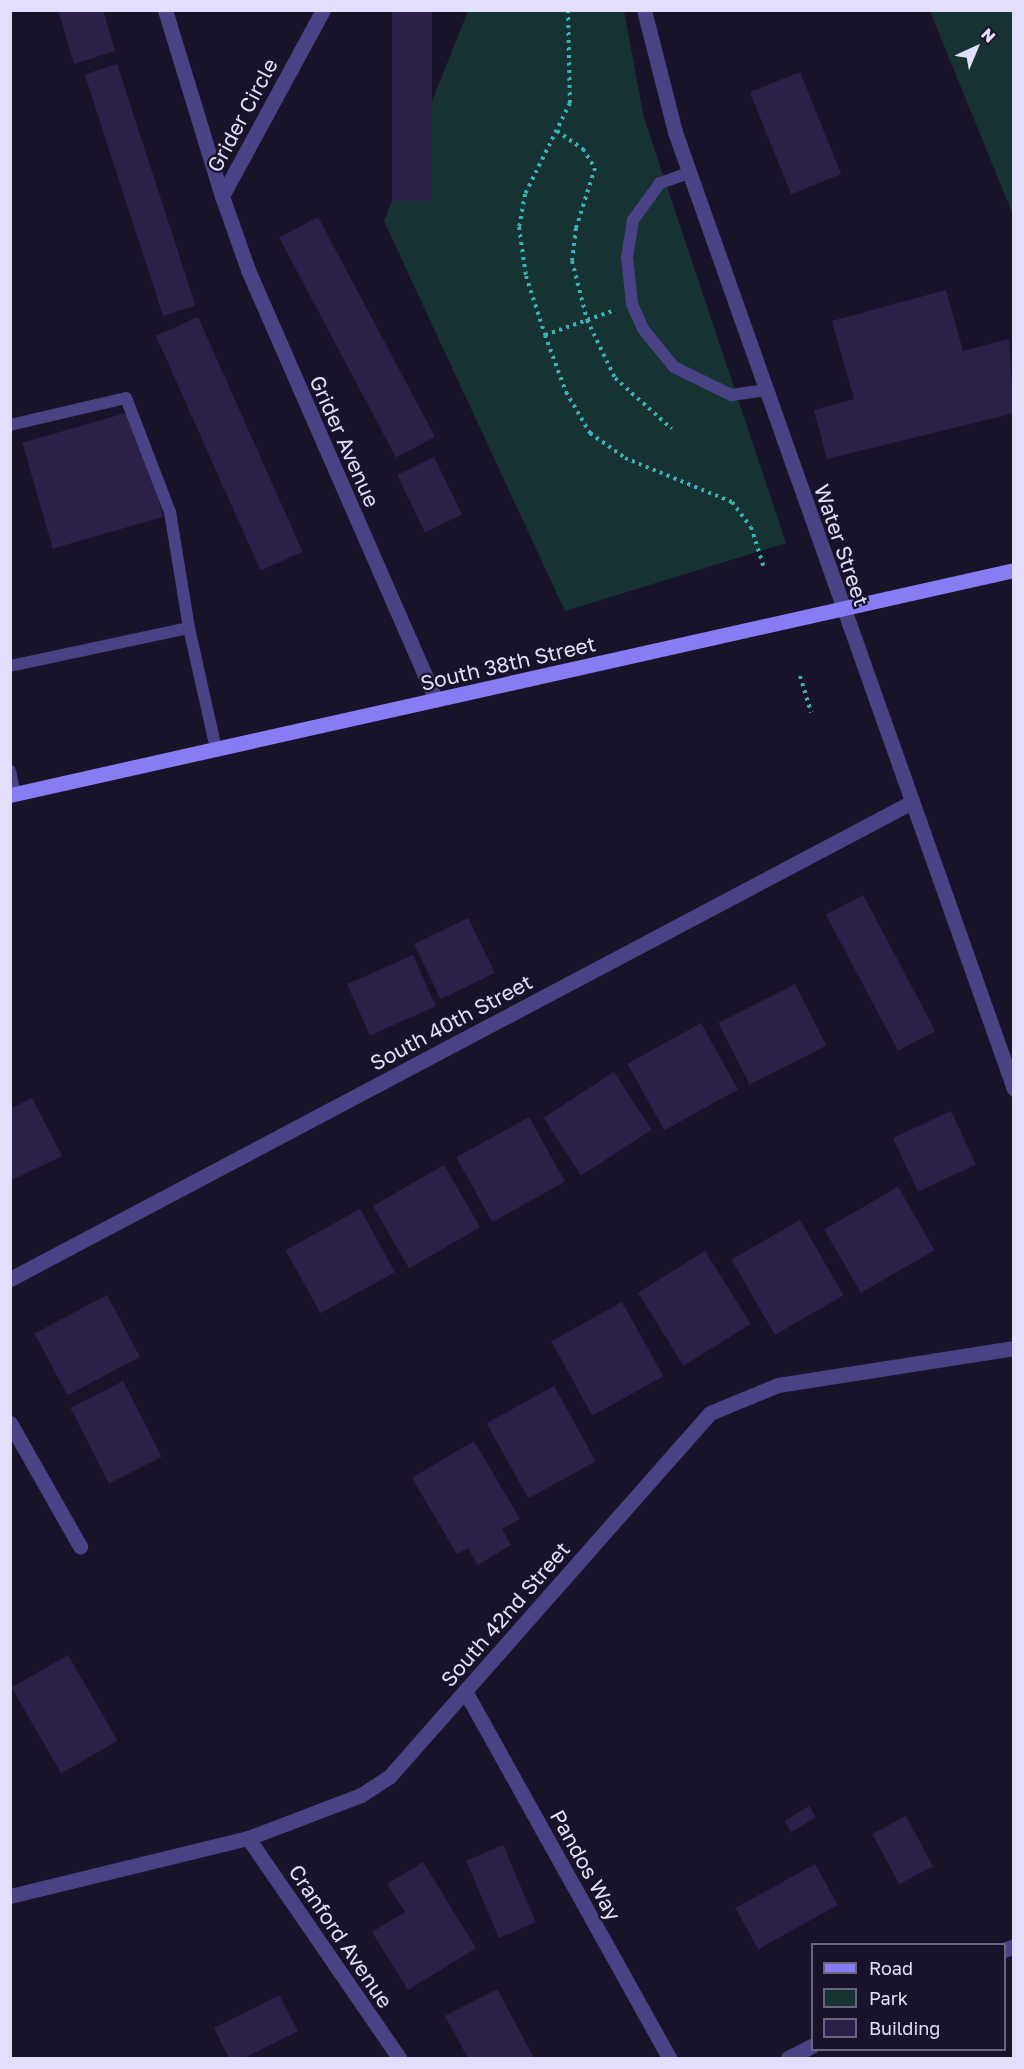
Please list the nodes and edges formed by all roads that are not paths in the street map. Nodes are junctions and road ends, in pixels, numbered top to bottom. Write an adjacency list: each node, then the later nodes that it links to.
1 (165, 10): 5 (street, Grider Circle)
2 (322, 10): 5 (street, Grider Circle)
3 (644, 10): 4 (street, Water Street)
4 (689, 173): 6 (street, Water Street); 6 (lane)
5 (222, 196): 12 (street, Grider Avenue)
6 (766, 390): 9 (street, Water Street)
7 (10, 425): 10 (lane)
8 (1014, 570): 9 (main road, South 38th Street)
9 (841, 609): 12 (main road, South 38th Street); 16 (street, Water Street)
10 (189, 628): 11 (lane); 13 (lane)
11 (10, 666)
12 (436, 700): 13 (main road, South 38th Street)
13 (216, 749): 15 (main road, South 38th Street)
14 (10, 771): 15 (lane)
15 (13, 794)
16 (912, 802): 17 (street, Water Street); 18 (street, South 40th Street)
17 (1014, 1089)
18 (10, 1279)
19 (1014, 1348): 22 (street, South 42nd Street)
20 (10, 1423): 21 (street)
21 (80, 1546)
22 (465, 1691): 23 (street, South 42nd Street); 27 (street, Pandos Way)
23 (248, 1838): 24 (street, South 42nd Street); 26 (street, Cranford Avenue)
24 (10, 1896)
25 (811, 2047): 28 (street)
26 (399, 2058)
27 (669, 2058)
28 (789, 2058)

